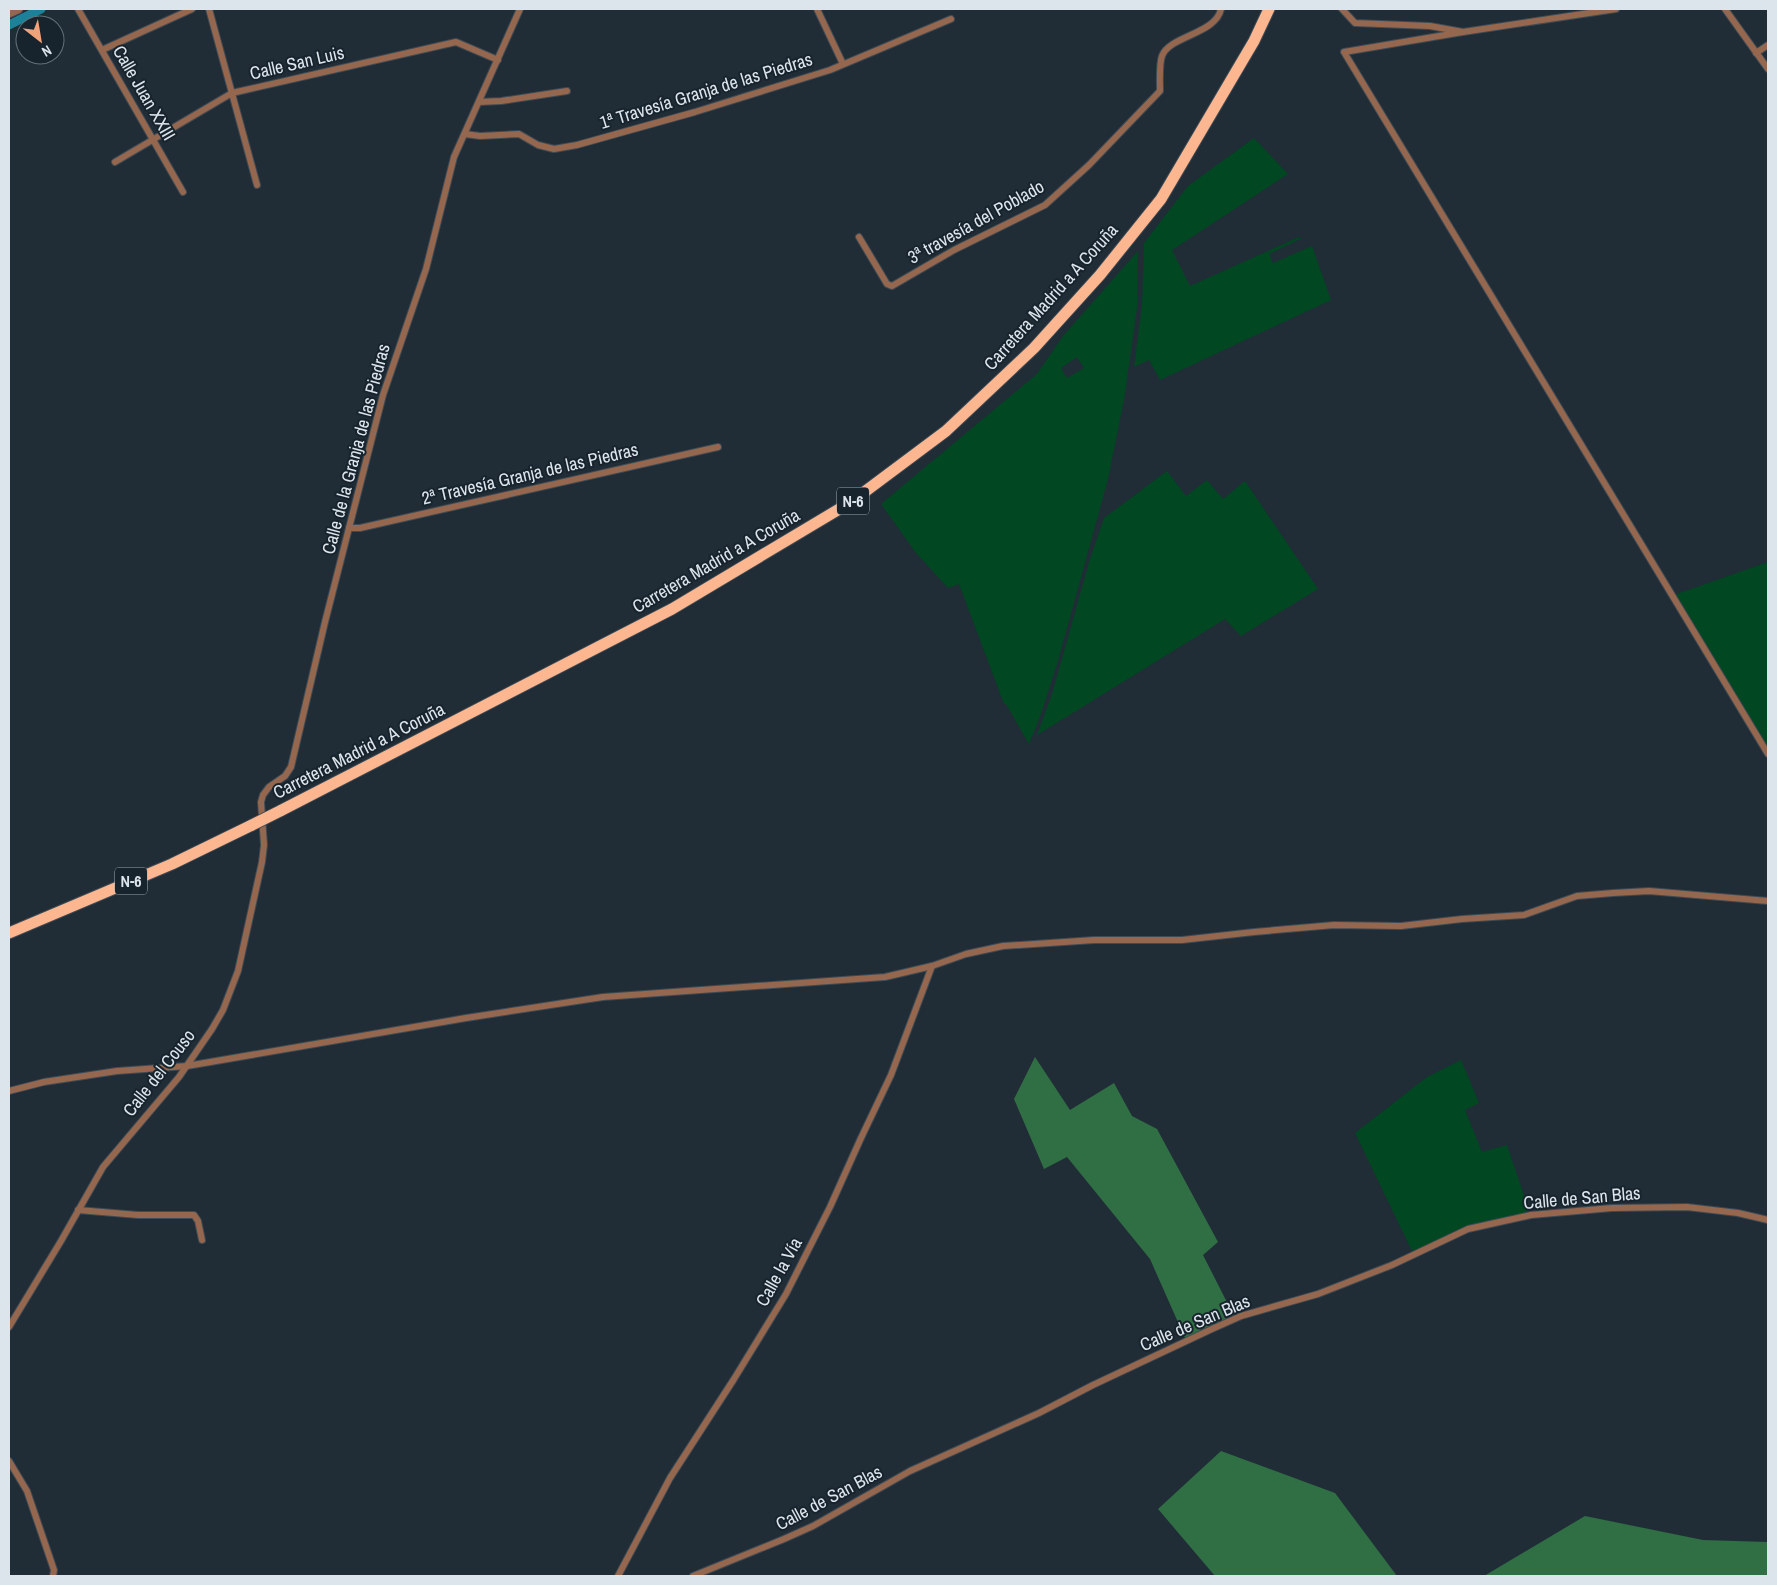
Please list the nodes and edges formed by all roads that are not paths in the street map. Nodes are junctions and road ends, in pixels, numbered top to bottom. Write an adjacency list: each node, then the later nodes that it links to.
1 (78, 9): 14 (street, Calle Juan XXIII)
2 (192, 9): 14 (street)
3 (209, 9): 20 (street)
4 (520, 9): 16 (street, Calle de la Granja de las Piedras)
5 (817, 9): 17 (street)
6 (1221, 9): 27 (street, 3ª travesía del Poblado)
7 (1269, 9): 33 (highway, Carretera Madrid a A Coruña / N-6, bridge)
8 (1342, 9): 12 (street)
9 (1616, 9): 12 (street)
10 (1725, 9): 15 (street)
11 (951, 19): 17 (street, 1ª Travesía Granja de las Piedras)
12 (1463, 32): 30 (street)
13 (1768, 45): 15 (street)
14 (102, 50): 23 (street, Calle Juan XXIII)
15 (1756, 53): 18 (street)
16 (498, 60): 20 (street, Calle San Luis); 21 (street, Calle de la Granja de las Piedras)
17 (842, 64): 22 (street, 1ª Travesía Granja de las Piedras)
18 (1768, 70)
19 (567, 91): 21 (street)
20 (232, 93): 23 (street, Calle San Luis); 25 (street)
21 (479, 102): 22 (street, Calle de la Granja de las Piedras)
22 (465, 134): 29 (street, Calle de la Granja de las Piedras)
23 (153, 140): 24 (street, Calle San Luis); 26 (street, Calle Juan XXIII)
24 (115, 162)
25 (257, 185)
26 (183, 192)
27 (858, 237)
28 (718, 447): 29 (street, 2ª Travesía Granja de las Piedras)
29 (349, 528): 31 (street, Calle de la Granja de las Piedras)
30 (1768, 754)
31 (261, 810): 35 (street, Calle del Couso)
32 (1768, 901): 34 (street)
33 (9, 933)
34 (932, 966): 35 (street); 43 (street, Calle la Vía)
35 (187, 1066): 36 (street); 37 (street, Calle del Couso)
36 (9, 1091)
37 (78, 1210): 39 (street); 40 (street, Calle del Couso)
38 (1768, 1220): 44 (street, Calle de San Blas)
39 (202, 1240)
40 (9, 1327)
41 (9, 1461): 42 (street)
42 (54, 1576)
43 (618, 1576)
44 (693, 1576)

